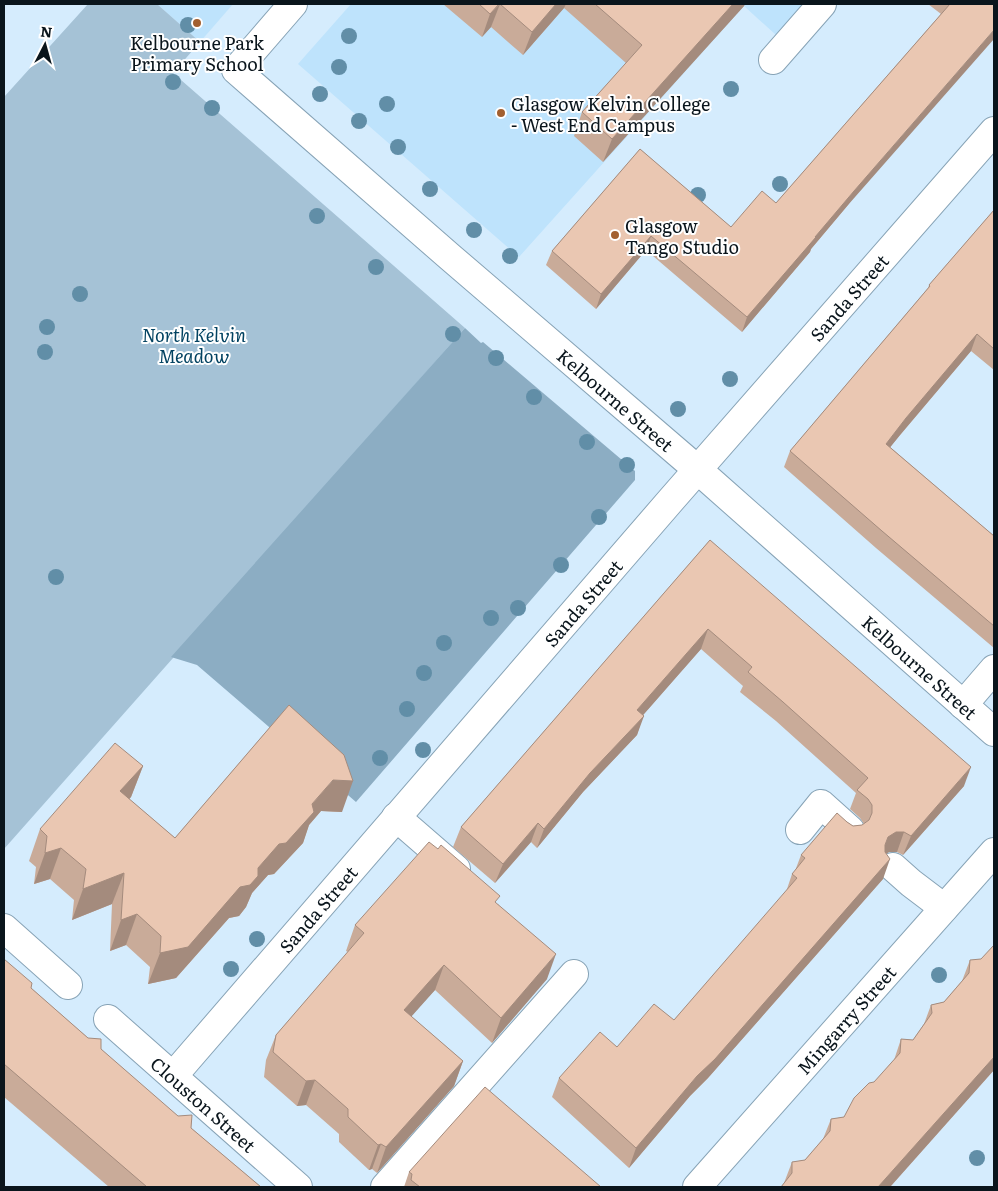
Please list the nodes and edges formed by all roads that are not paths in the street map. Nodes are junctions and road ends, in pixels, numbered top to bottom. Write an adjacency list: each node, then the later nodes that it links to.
1 (293, 4): 5 (street, Kelbourne Street)
2 (822, 4): 3 (street)
3 (773, 60)
4 (994, 131): 5 (street, Sanda Street)
5 (698, 470): 7 (street, Kelbourne Street); 9 (street, Sanda Street)
6 (994, 669): 7 (street)
7 (963, 705): 8 (street, Kelbourne Street)
8 (994, 732)
9 (396, 817): 14 (street); 20 (street, Sanda Street)
10 (800, 830): 11 (street)
11 (850, 830)
12 (994, 852): 15 (street, Mingarry Street)
13 (894, 867): 15 (street)
14 (472, 882)
15 (944, 908): 23 (street, Mingarry Street)
16 (4, 928): 18 (street)
17 (574, 974): 22 (street)
18 (68, 985)
19 (108, 1019): 20 (street, Clouston Street)
20 (173, 1076): 21 (street, Clouston Street)
21 (298, 1187)
22 (385, 1187)
23 (696, 1187)

